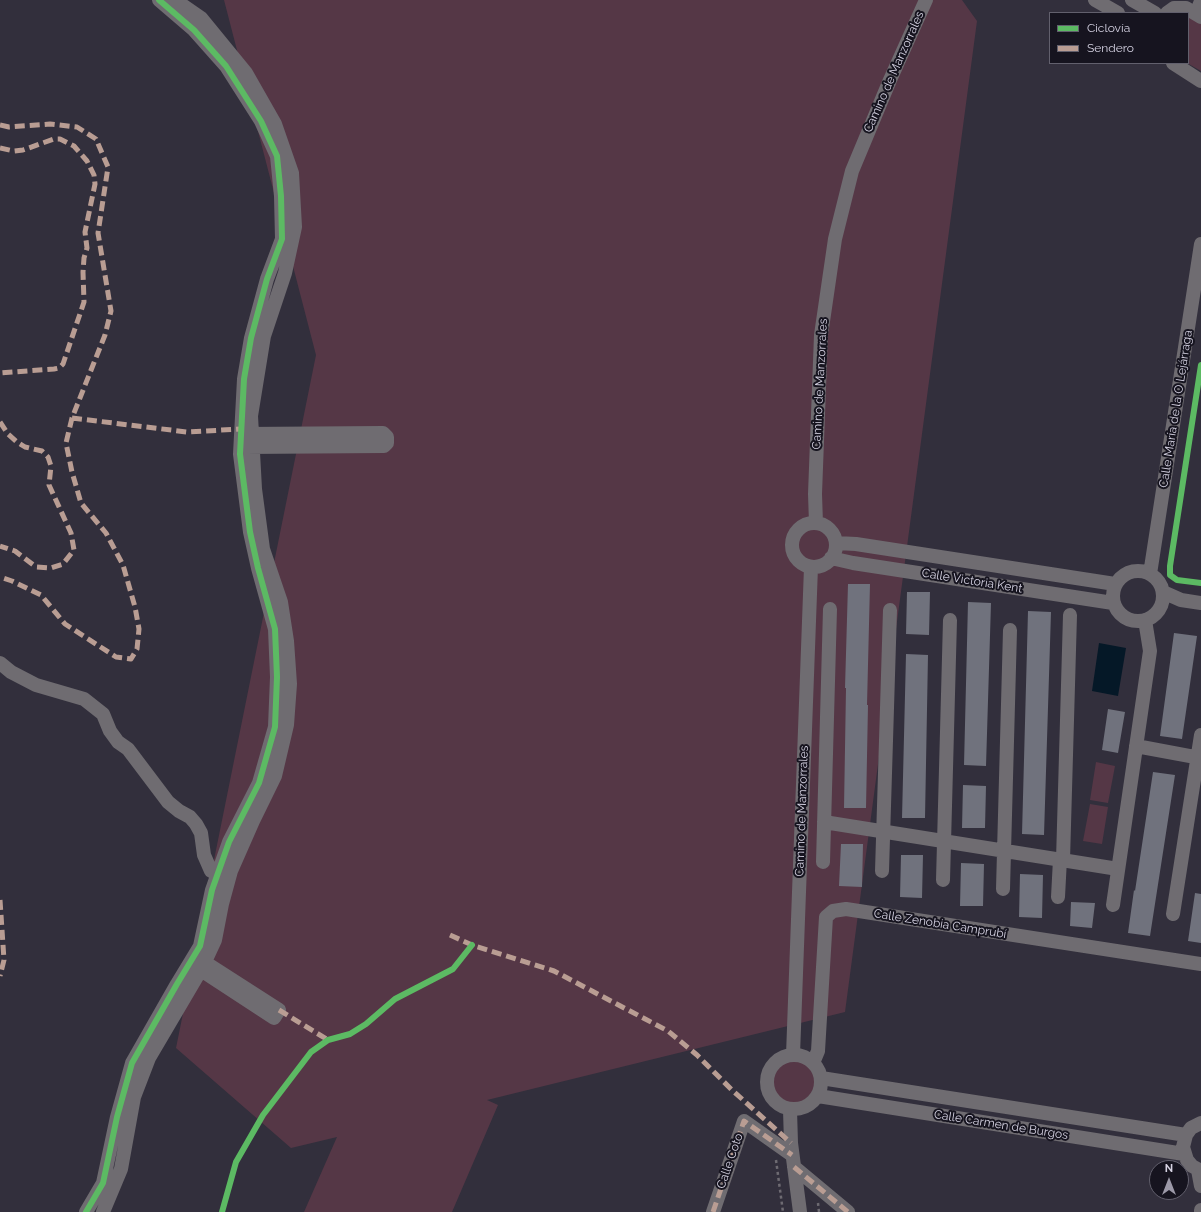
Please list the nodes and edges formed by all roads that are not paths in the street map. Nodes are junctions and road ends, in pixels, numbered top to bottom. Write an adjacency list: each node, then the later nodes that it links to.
1 (159, 0): 14 (street)
2 (175, 0): 14 (street)
3 (926, 0): 15 (street, Camino de Manzorrales)
4 (1095, 0): 7 (street)
5 (1132, 0): 8 (street)
6 (1201, 1): 10 (street)
7 (1116, 12)
8 (1153, 12)
9 (1168, 12): 10 (street)
10 (1198, 16)
11 (1175, 64): 12 (street)
12 (1201, 81)
13 (1201, 244): 19 (street, Calle María de la O Lejárraga)
14 (247, 440): 14 (street); 44 (street)
15 (816, 523): 16 (street); 18 (street)
16 (836, 543): 17 (street); 20 (street, Calle Victoria Kent)
17 (831, 558): 18 (street); 23 (street, Calle Victoria Kent)
18 (811, 567): 52 (street, Camino de Manzorrales)
19 (1150, 574): 20 (street); 21 (street)
20 (1115, 584): 23 (street)
21 (1163, 592): 22 (street); 25 (street)
22 (1181, 600): 24 (street); 25 (street)
23 (1113, 603): 30 (street)
24 (1201, 603)
25 (1161, 608): 30 (street)
26 (830, 609): 36 (street)
27 (890, 610): 37 (street)
28 (1070, 615): 40 (street)
29 (950, 620): 38 (street)
30 (1145, 620): 34 (street)
31 (1010, 630): 39 (street)
32 (0, 663): 44 (street)
33 (1201, 734): 35 (street)
34 (1136, 746): 35 (street); 42 (street)
35 (1199, 757): 49 (street)
36 (824, 822): 37 (street); 41 (street)
37 (883, 831): 38 (street); 43 (street)
38 (944, 841): 39 (street); 45 (street)
39 (1004, 850): 40 (street); 46 (street)
40 (1062, 859): 42 (street); 47 (street)
41 (823, 862)
42 (1118, 869): 48 (street)
43 (882, 871)
44 (224, 875): 50 (street)
45 (943, 880)
46 (1003, 889)
47 (1058, 897)
48 (1113, 905)
49 (1173, 914)
50 (198, 963): 50 (street); 63 (street); 64 (street)
51 (1201, 964): 53 (street, Calle Zenobia Camprubí)
52 (793, 1055): 53 (street); 56 (street)
53 (814, 1063): 54 (street)
54 (821, 1078): 55 (street); 58 (street, Calle Carmen de Burgos)
55 (818, 1096): 56 (street); 59 (street, Calle Carmen de Burgos)
56 (790, 1110): 60 (street)
57 (1201, 1123): 58 (street)
58 (1186, 1135): 59 (street)
59 (1184, 1154): 61 (street)
60 (793, 1161): 65 (street, Calle Coto); 66 (street); 67 (street, Calle Coto)
61 (1199, 1170): 62 (street)
62 (1201, 1186)
63 (86, 1212)
64 (103, 1212)
65 (713, 1212)
66 (800, 1212)
67 (848, 1212)

